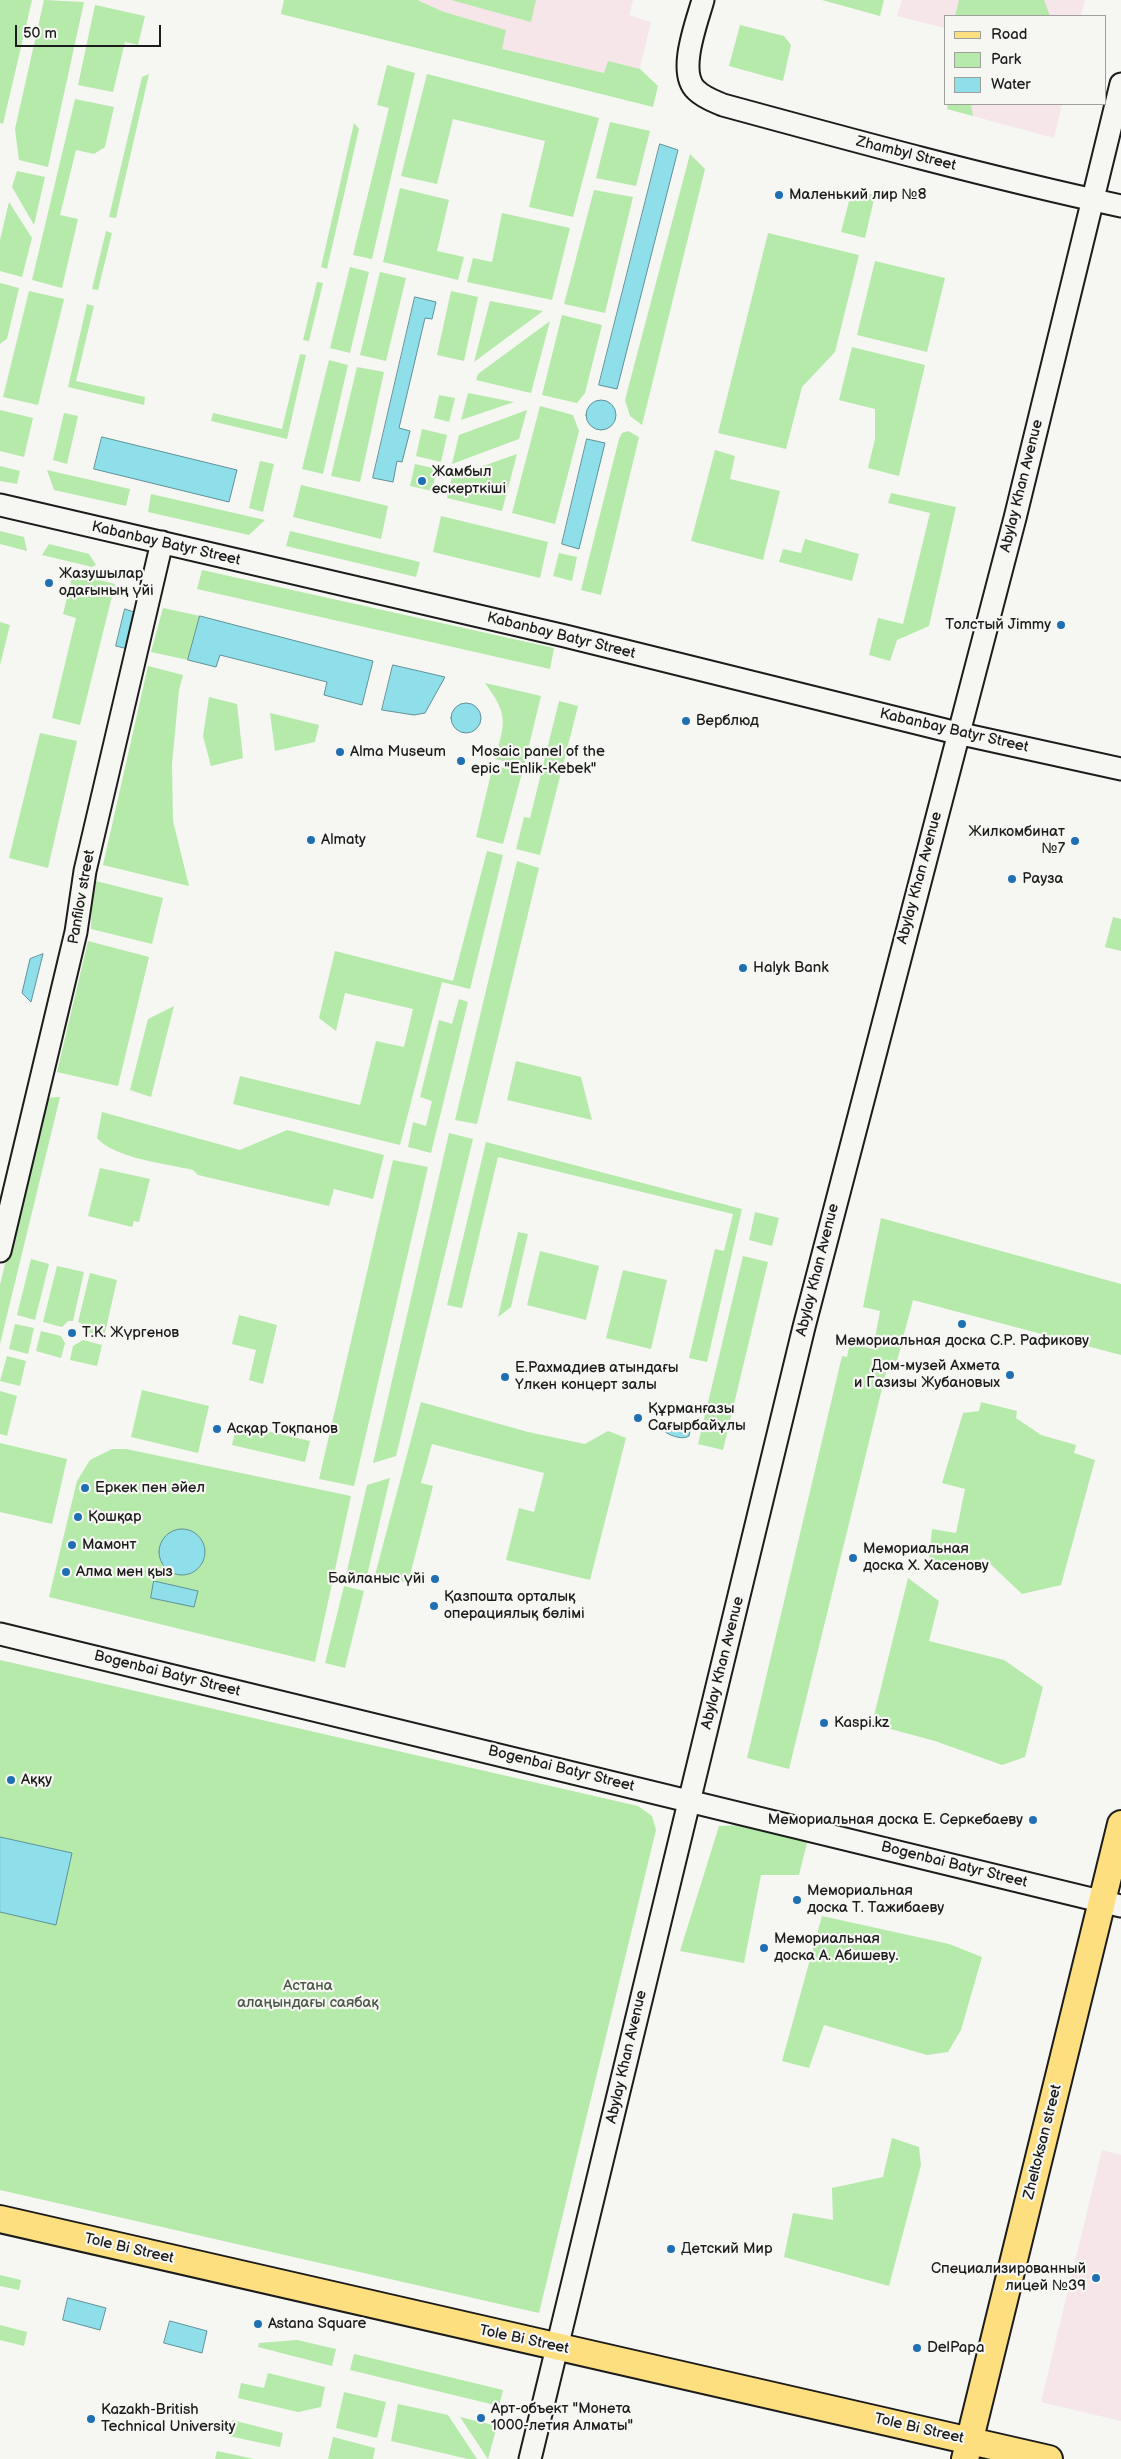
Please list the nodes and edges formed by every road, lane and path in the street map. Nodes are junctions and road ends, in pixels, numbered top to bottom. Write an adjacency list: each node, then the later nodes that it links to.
1 (703, 0): 3 (street, Zhambyl Street)
2 (1121, 84): 3 (street, Abylay Khan Avenue)
3 (1092, 199): 4 (street, Zhambyl Street); 7 (street, Abylay Khan Avenue)
4 (1121, 206)
5 (0, 505): 6 (street, Kabanbay Batyr Street)
6 (162, 542): 7 (street, Kabanbay Batyr Street); 9 (street, Panfilov street)
7 (957, 733): 8 (street, Kabanbay Batyr Street); 11 (street, Abylay Khan Avenue)
8 (1121, 769)
9 (0, 1251)
10 (0, 1634): 11 (street, Bogenbai Batyr Street)
11 (689, 1801): 13 (street, Bogenbai Batyr Street); 15 (street, Abylay Khan Avenue)
12 (1121, 1824): 13 (main road, Zheltoksan street)
13 (1112, 1903): 16 (main road, Zheltoksan street)
14 (0, 2219): 15 (main road, Tole Bi Street)
15 (558, 2348): 16 (main road, Tole Bi Street); 17 (street, Abylay Khan Avenue)
16 (968, 2450): 18 (main road, Tole Bi Street)
17 (530, 2459)
18 (1049, 2459)

